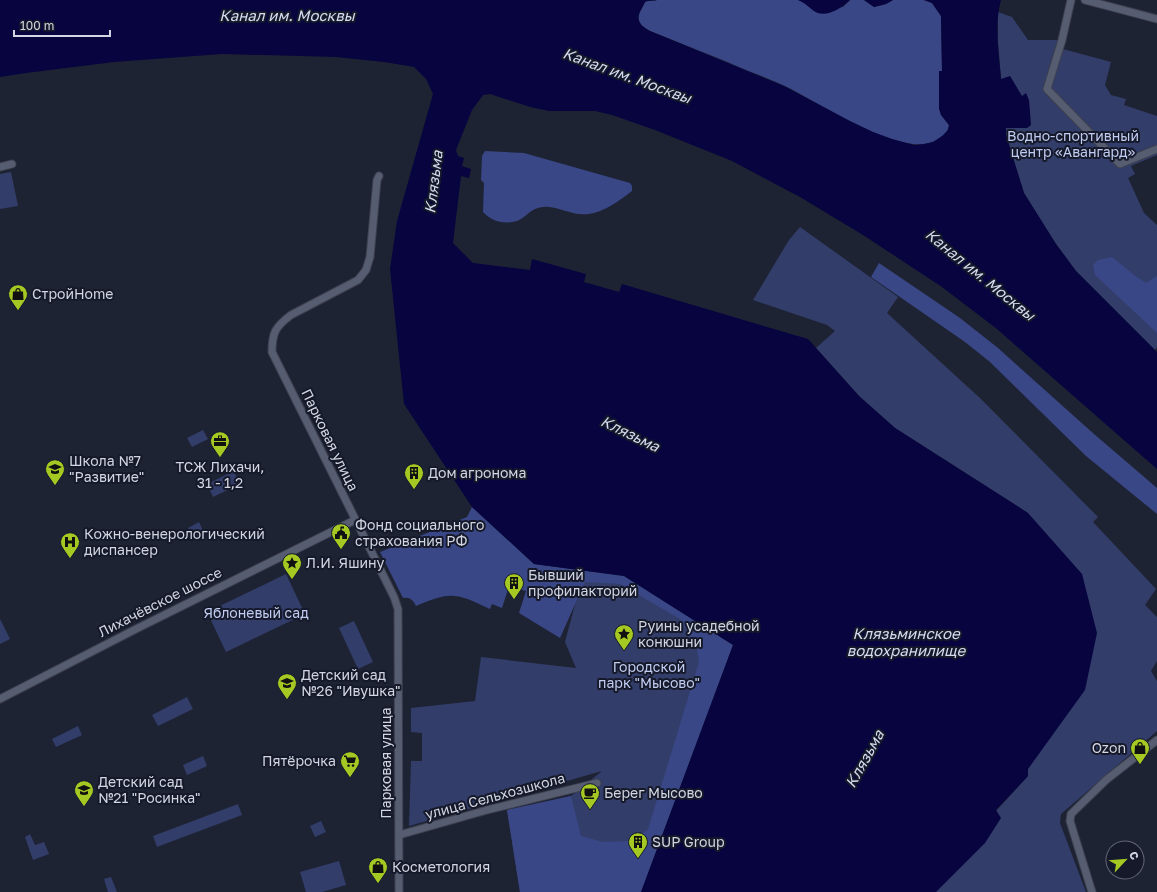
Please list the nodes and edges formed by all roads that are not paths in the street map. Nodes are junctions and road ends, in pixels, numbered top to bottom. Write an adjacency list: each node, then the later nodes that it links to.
1 (1071, 0): 4 (street)
2 (1085, 0): 3 (street)
3 (1157, 19)
4 (1157, 149)
5 (12, 164): 6 (street)
6 (0, 167)
7 (379, 176): 8 (street, Парковая улица)
8 (355, 520): 9 (street, Лихачёвское шоссе); 12 (street, Парковая улица)
9 (0, 699)
10 (1157, 740): 14 (street)
11 (597, 782): 12 (street, улица Сельхозшкола)
12 (399, 835): 13 (street, Парковая улица)
13 (399, 892)
14 (1092, 892)

